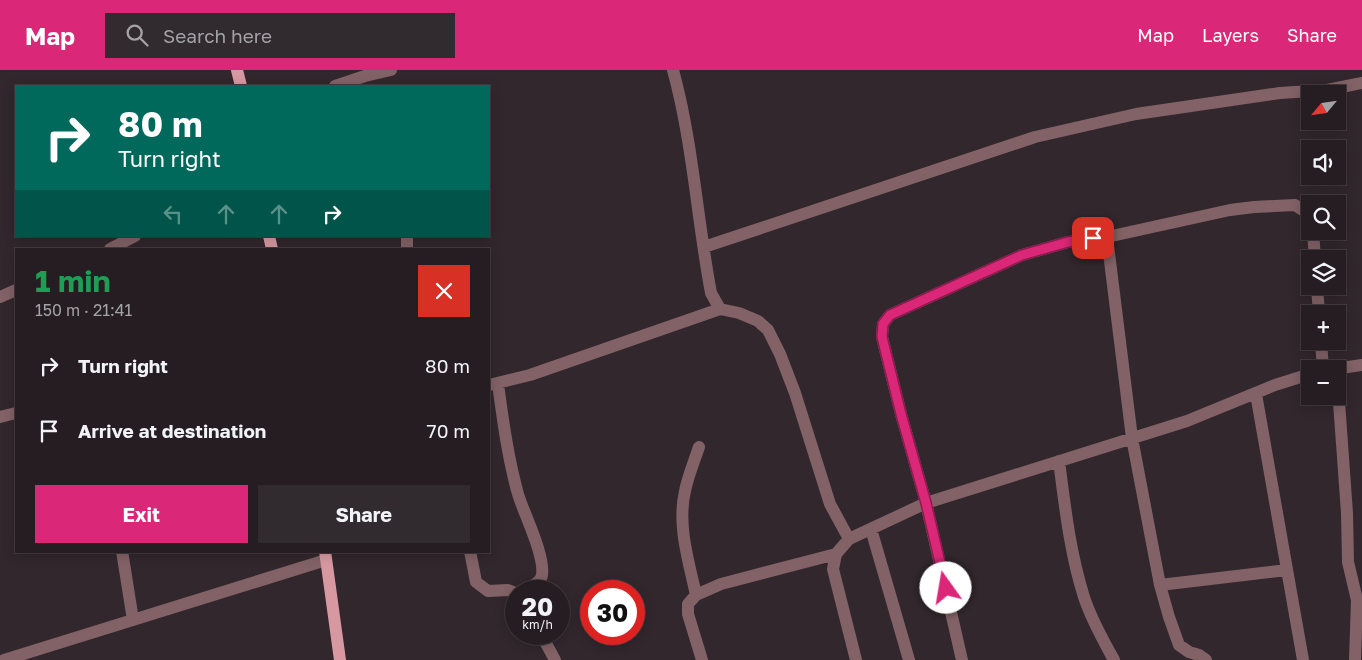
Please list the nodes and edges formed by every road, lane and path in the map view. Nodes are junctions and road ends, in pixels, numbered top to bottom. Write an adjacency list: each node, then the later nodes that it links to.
1 (238, 70): 6 (main road)
2 (391, 70): 4 (street)
3 (673, 70): 11 (street)
4 (365, 77): 7 (street)
5 (1362, 83): 11 (street)
6 (240, 85)
7 (338, 85)
8 (1301, 208): 10 (street)
9 (134, 237): 12 (street)
10 (1107, 237): 24 (street); 27 (street)
11 (704, 247): 15 (street)
12 (112, 248)
13 (15, 290): 14 (street)
14 (0, 297)
15 (720, 309): 19 (street); 29 (street)
16 (1362, 365): 17 (street)
17 (1346, 367)
18 (1301, 377): 20 (street)
19 (493, 384): 35 (street)
20 (1256, 394): 24 (street); 34 (street)
21 (1339, 405): 51 (street)
22 (15, 413): 23 (street)
23 (0, 417)
24 (1132, 438): 26 (street); 36 (street)
25 (699, 447): 38 (street)
26 (1058, 461): 27 (street); 48 (street)
27 (926, 503): 28 (street); 47 (street)
28 (871, 529): 29 (street); 46 (street)
29 (849, 539): 32 (street)
30 (122, 553): 39 (street)
31 (470, 553): 37 (street)
32 (836, 554): 38 (street); 45 (street)
33 (326, 556): 39 (street); 42 (main road)
34 (1287, 570): 36 (street); 50 (street)
35 (540, 580)
36 (1160, 585): 49 (street)
37 (505, 590)
38 (696, 595): 44 (street)
39 (133, 620): 41 (street)
40 (547, 645): 43 (street)
41 (4, 660)
42 (340, 660)
43 (555, 660)
44 (702, 660)
45 (856, 660)
46 (908, 660)
47 (962, 660)
48 (1114, 660)
49 (1206, 660)
50 (1303, 660)
51 (1354, 660)

